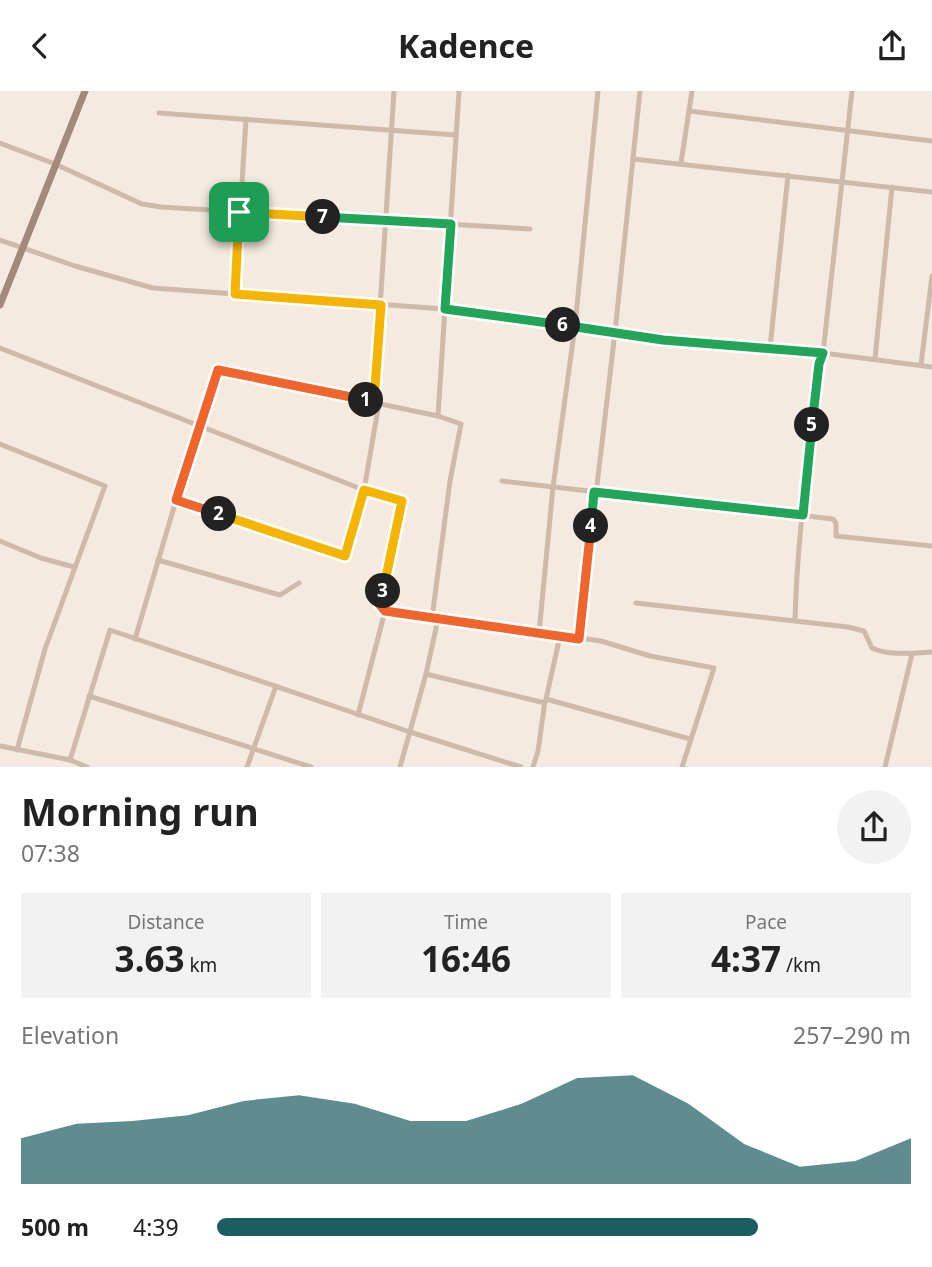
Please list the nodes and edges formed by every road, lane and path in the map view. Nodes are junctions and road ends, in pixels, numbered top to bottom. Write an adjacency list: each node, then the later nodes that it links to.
1 (85, 91): 18 (street)
2 (394, 91): 11 (street)
3 (460, 91): 13 (street)
4 (598, 91): 34 (street)
5 (640, 91): 16 (street)
6 (692, 91): 8 (street)
7 (852, 91): 12 (street)
8 (689, 111): 12 (street); 17 (street)
9 (159, 113): 10 (street)
10 (246, 119): 11 (street); 23 (street)
11 (391, 129): 13 (street); 24 (street)
12 (848, 130): 14 (street); 20 (street)
13 (455, 135): 25 (street)
14 (932, 141)
15 (0, 143): 18 (street)
16 (633, 159): 17 (street); 35 (street)
17 (681, 163): 19 (street)
18 (55, 164): 23 (street); 28 (street)
19 (788, 175): 20 (street); 37 (street)
20 (842, 181): 21 (street); 38 (street)
21 (892, 187): 22 (street); 39 (street)
22 (932, 192)
23 (239, 212): 24 (street); 30 (street)
24 (386, 221): 25 (street); 32 (street)
25 (451, 224): 26 (street); 33 (street)
26 (530, 229)
27 (0, 240): 28 (street)
28 (22, 249): 30 (street); 31 (street)
29 (932, 276): 40 (street)
30 (235, 294): 32 (street)
31 (0, 305)
32 (381, 305): 33 (street); 42 (street)
33 (445, 309): 34 (street); 43 (street)
34 (575, 326): 35 (street); 47 (street)
35 (615, 332): 37 (street); 49 (street)
36 (0, 348): 44 (street)
37 (770, 348): 38 (street)
38 (823, 353): 39 (street); 51 (street)
39 (875, 359): 40 (street)
40 (921, 365): 41 (street)
41 (932, 367)
42 (376, 402): 43 (street); 44 (street); 48 (street)
43 (438, 416): 59 (street)
44 (198, 426): 48 (street); 50 (street)
45 (0, 444): 55 (street)
46 (502, 481): 47 (street)
47 (553, 487): 49 (street); 61 (street)
48 (364, 490): 50 (street); 58 (street)
49 (594, 492): 51 (street); 64 (street)
50 (176, 500): 54 (street)
51 (803, 515): 53 (street); 60 (street)
52 (0, 541): 55 (street)
53 (932, 546)
54 (158, 560): 56 (street); 63 (street)
55 (74, 567): 76 (street)
56 (299, 583)
57 (636, 603): 60 (street)
58 (385, 611): 59 (street); 71 (street)
59 (435, 618): 61 (street); 67 (street)
60 (795, 621): 66 (street)
61 (539, 633): 62 (street)
62 (560, 636): 64 (street); 70 (street)
63 (135, 639): 68 (street); 69 (street)
64 (579, 639): 73 (street)
65 (932, 652): 66 (street)
66 (912, 653): 85 (street)
67 (426, 674): 70 (street); 72 (street)
68 (276, 686): 71 (street); 75 (street)
69 (89, 697): 75 (street); 77 (street)
70 (545, 701): 73 (street); 83 (street)
71 (358, 715): 72 (street)
72 (410, 732): 81 (street); 82 (street)
73 (691, 739): 84 (street)
74 (0, 746): 76 (street)
75 (253, 747): 79 (street); 80 (street)
76 (17, 750): 77 (street)
77 (70, 760): 78 (street)
78 (87, 767)
79 (247, 767)
80 (311, 767)
81 (400, 767)
82 (521, 767)
83 (533, 767)
84 (682, 767)
85 (885, 767)

